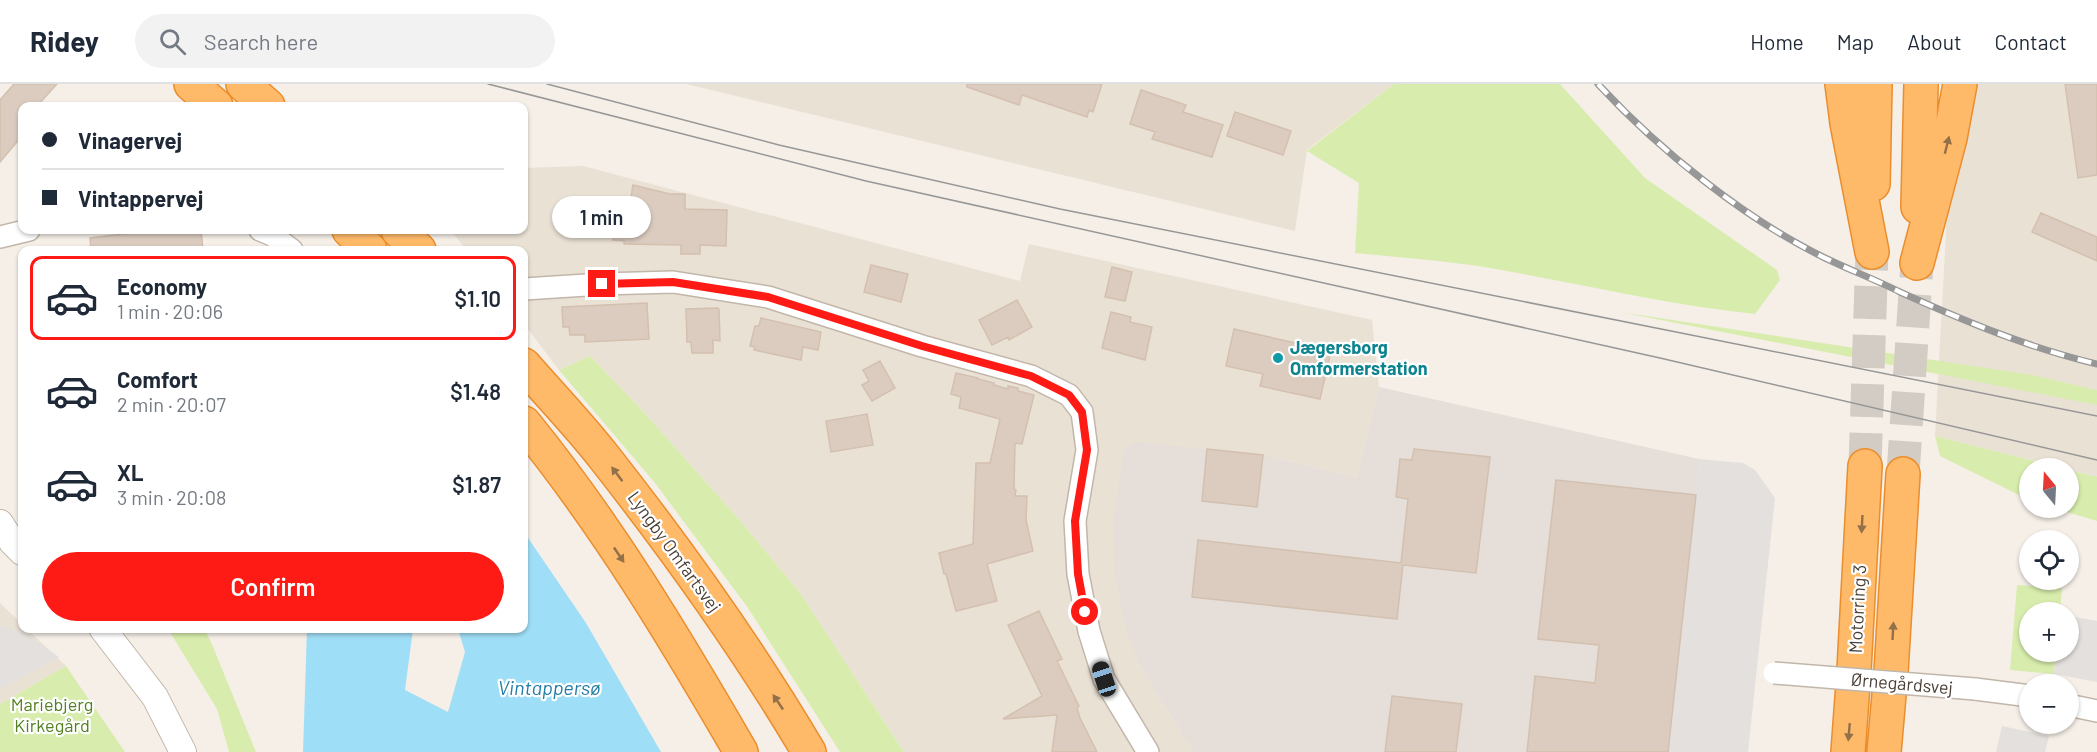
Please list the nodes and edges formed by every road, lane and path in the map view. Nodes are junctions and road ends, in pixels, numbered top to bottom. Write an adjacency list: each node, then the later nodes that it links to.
1 (191, 84): 7 (highway)
2 (243, 84): 8 (highway)
3 (1842, 84): 4 (highway)
4 (1875, 84)
5 (1921, 84): 6 (highway, one-way to 6)
6 (1960, 84)
7 (211, 102)
8 (263, 102)
9 (18, 232): 13 (street)
10 (270, 234): 14 (street)
11 (353, 234): 15 (highway)
12 (402, 234): 16 (highway)
13 (0, 237)
14 (287, 246)
15 (366, 246)
16 (415, 246)
17 (528, 290): 32 (street)
18 (528, 369): 31 (highway, Lyngby Omfartsvej, one-way to 18)
19 (528, 428): 23 (highway, one-way to 23)
20 (1865, 466): 33 (highway, Motorring 3, one-way to 33)
21 (1903, 474): 34 (highway, Motorring 3, one-way to 21)
22 (106, 633): 28 (street)
23 (674, 637): 29 (highway); 30 (highway)
24 (1774, 673): 25 (street, Ørnegårdsvej, bridge)
25 (2019, 695)
26 (2079, 707): 27 (street)
27 (2097, 711)
28 (183, 752)
29 (730, 752)
30 (741, 752)
31 (809, 752)
32 (1148, 752)
33 (1848, 752)
34 (1884, 752)

